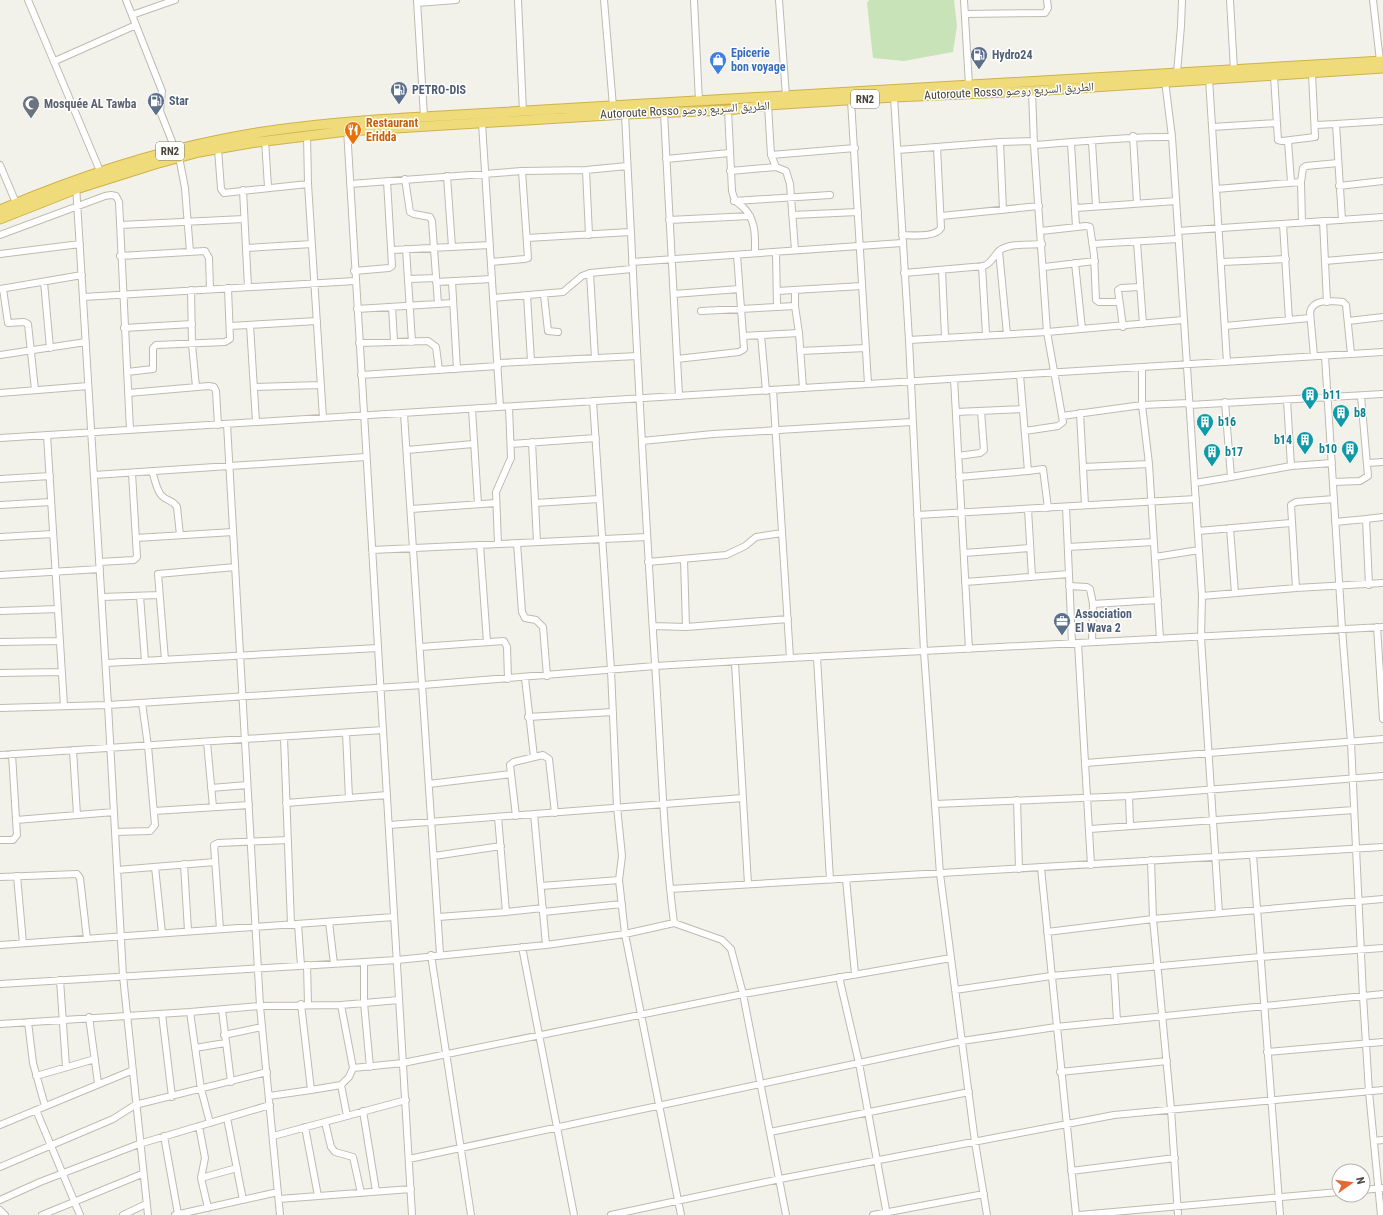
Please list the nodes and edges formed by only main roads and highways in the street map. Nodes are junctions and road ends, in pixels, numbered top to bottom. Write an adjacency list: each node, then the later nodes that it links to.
1 (1382, 63): 2 (highway, Autoroute Rosso الطريق السريع روصو / RN2); 3 (highway, Autoroute Rosso الطريق السريع روصو / RN2)
2 (716, 100): 3 (highway); 4 (highway, Autoroute Rosso الطريق السريع روصو / RN2)
3 (716, 111): 4 (highway, Autoroute Rosso الطريق السريع روصو / RN2)
4 (347, 126): 5 (highway, Autoroute Rosso الطريق السريع روصو / RN2); 5 (highway, Autoroute Rosso الطريق السريع روصو / RN2)
5 (177, 153): 6 (highway, Autoroute Rosso الطريق السريع روصو / RN2); 7 (highway, Autoroute Rosso الطريق السريع روصو / RN2)
6 (0, 210)
7 (0, 219)

